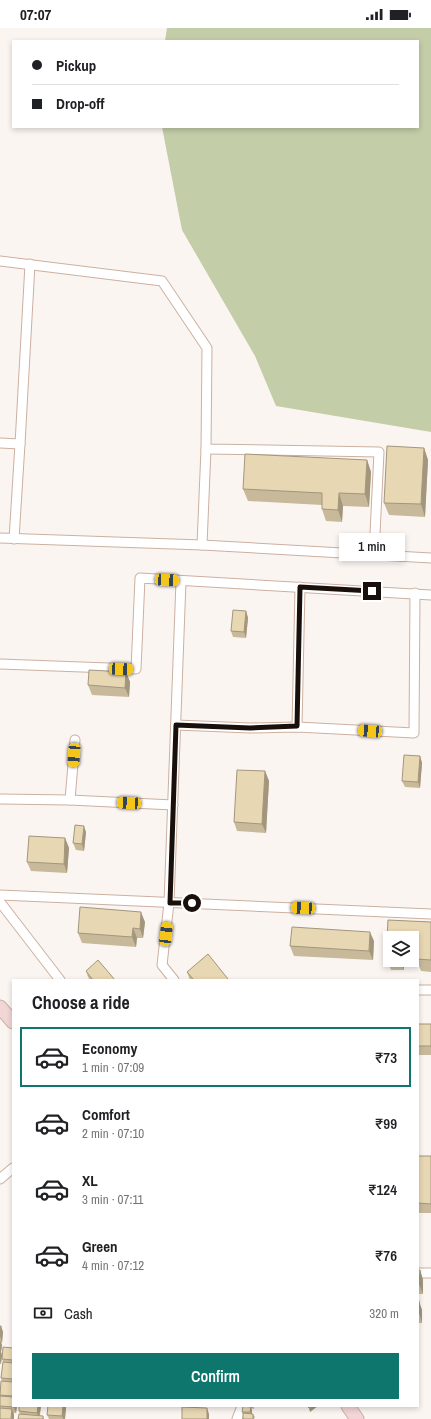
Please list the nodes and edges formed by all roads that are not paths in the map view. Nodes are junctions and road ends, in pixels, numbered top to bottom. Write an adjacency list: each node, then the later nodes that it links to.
1 (0, 261): 2 (street)
2 (30, 264): 4 (street); 5 (street)
3 (0, 443): 4 (street)
4 (20, 444): 7 (street)
5 (206, 449): 8 (street); 9 (street)
6 (0, 538): 7 (street)
7 (14, 539): 8 (street)
8 (202, 545): 9 (street)
9 (374, 554): 10 (street)
10 (430, 557)
11 (181, 581): 12 (street); 15 (street); 16 (street)
12 (300, 587): 13 (street); 17 (street)
13 (415, 593): 14 (street); 17 (street)
14 (431, 595)
15 (0, 664)
16 (176, 725): 17 (street); 21 (street)
17 (297, 726)
18 (75, 740): 20 (street)
19 (0, 799): 20 (street)
20 (70, 800): 21 (street)
21 (173, 805): 24 (street)
22 (0, 895): 24 (street)
23 (0, 902): 26 (street)
24 (170, 903): 25 (street); 27 (street)
25 (431, 914)
26 (59, 979)
27 (173, 979)
28 (419, 990): 29 (street)
29 (431, 990)
30 (0, 1007): 31 (street)
31 (12, 1021)
32 (12, 1169): 33 (street)
33 (0, 1179)
34 (419, 1273): 35 (street)
35 (431, 1273)
36 (242, 1407): 38 (street)
37 (349, 1407): 39 (street)
38 (237, 1419)
39 (357, 1419)

